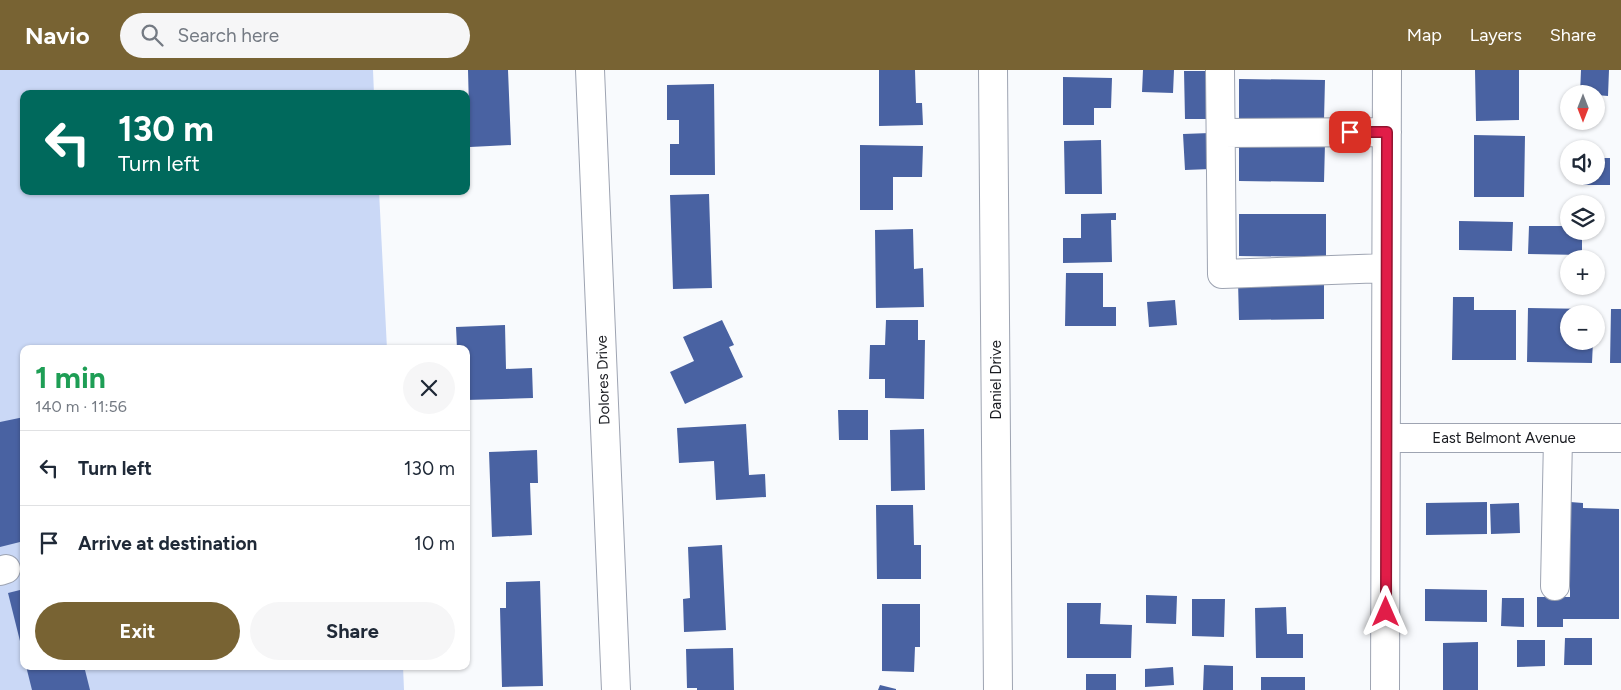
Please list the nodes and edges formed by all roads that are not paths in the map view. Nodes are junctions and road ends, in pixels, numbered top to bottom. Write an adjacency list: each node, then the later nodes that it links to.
1 (590, 70): 12 (street, Dolores Drive)
2 (993, 70): 13 (street, Daniel Drive)
3 (1220, 70): 6 (street)
4 (1387, 70): 5 (street)
5 (1387, 132): 6 (street); 7 (street)
6 (1221, 133): 7 (street)
7 (1386, 268): 8 (street)
8 (1387, 438): 9 (street, East Belmont Avenue); 14 (street)
9 (1558, 438): 10 (street, East Belmont Avenue); 11 (street)
10 (1621, 438)
11 (1555, 586)
12 (616, 690)
13 (998, 690)
14 (1385, 690)

